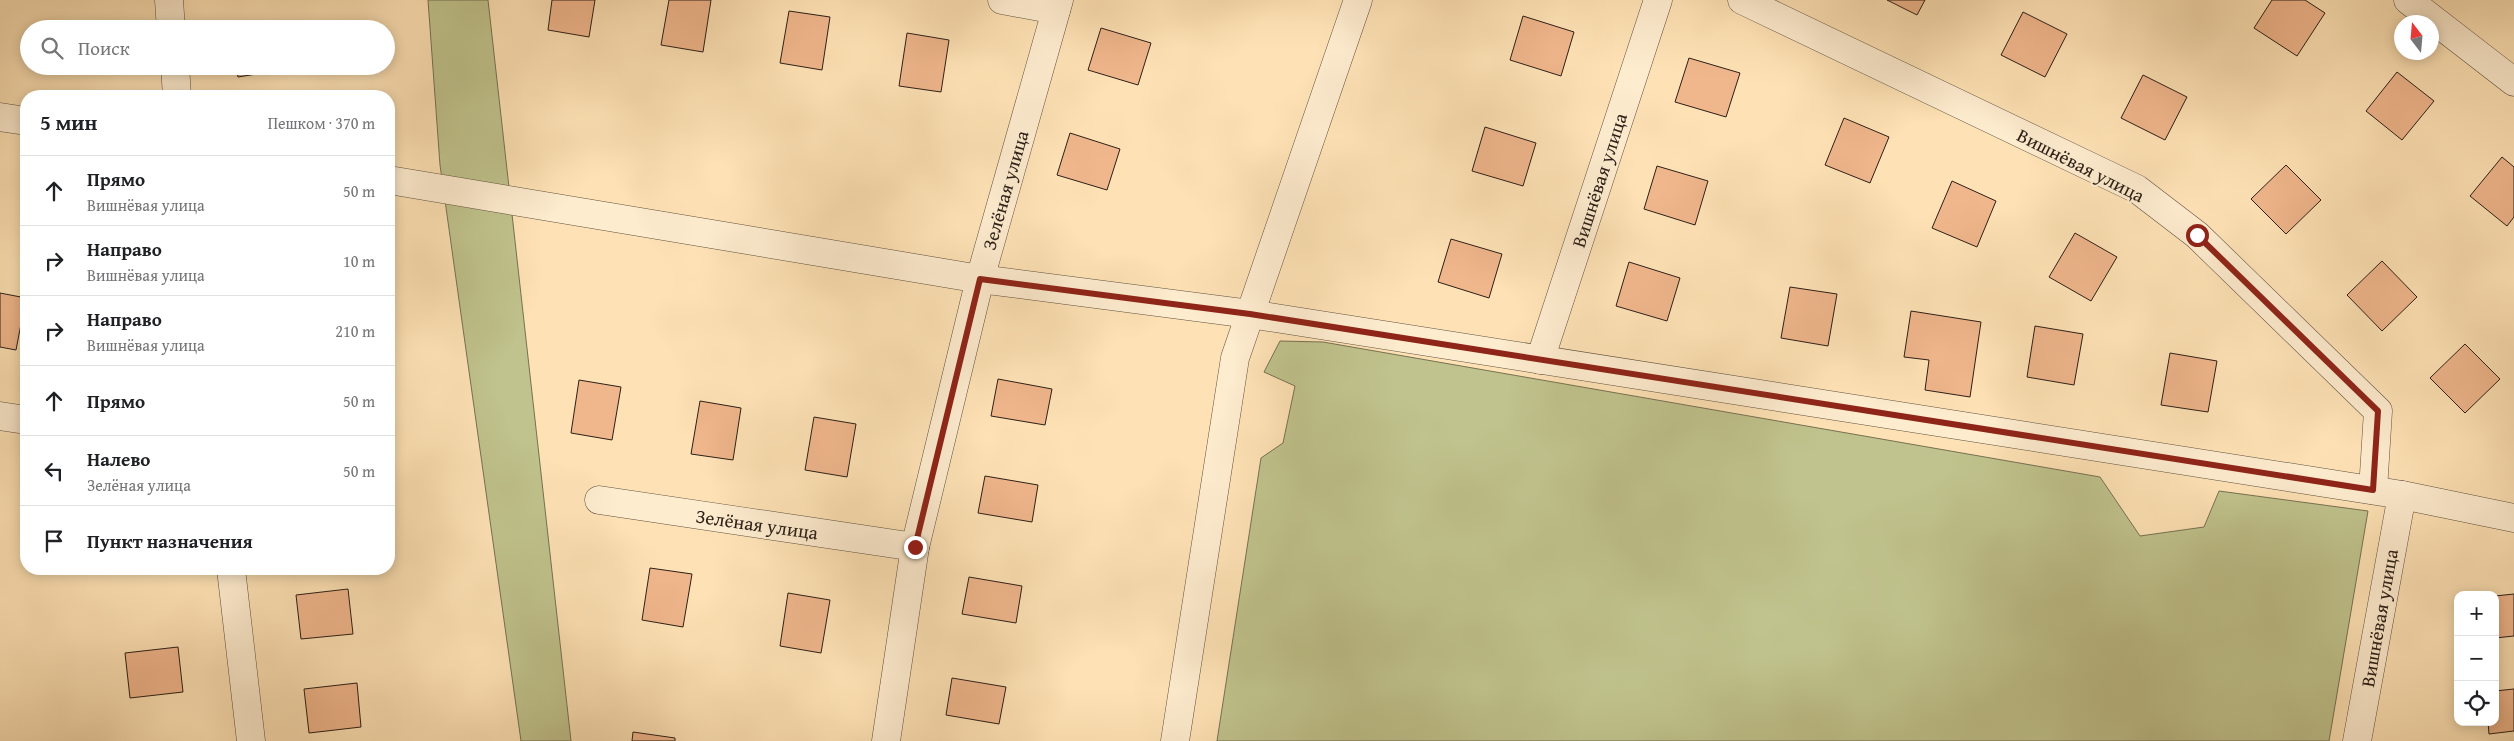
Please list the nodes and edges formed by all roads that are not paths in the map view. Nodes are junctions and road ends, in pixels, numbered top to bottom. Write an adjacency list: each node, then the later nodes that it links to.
1 (169, 0): 8 (street)
2 (1002, 0): 7 (street, Зелёная улица)
3 (1358, 0): 16 (street)
4 (1658, 0): 17 (street, Вишнёвая улица)
5 (1742, 0): 20 (street, Вишнёвая улица)
6 (2408, 0): 10 (street)
7 (1057, 5): 15 (street, Зелёная улица)
8 (170, 20)
9 (175, 75): 11 (street)
10 (2514, 82)
11 (176, 90)
12 (0, 117): 13 (street)
13 (20, 120)
14 (395, 181): 15 (street)
15 (980, 279): 16 (street); 24 (street, Зелёная улица)
16 (1250, 314): 17 (street); 28 (street)
17 (1540, 360): 20 (street)
18 (0, 416): 19 (street)
19 (20, 419)
20 (2373, 490): 21 (street)
21 (2402, 495): 23 (street); 29 (street, Вишнёвая улица)
22 (600, 500): 24 (street, Зелёная улица)
23 (2514, 518)
24 (915, 547): 27 (street, Зелёная улица)
25 (232, 575): 26 (street)
26 (250, 741)
27 (886, 741)
28 (1175, 741)
29 (2357, 741)

